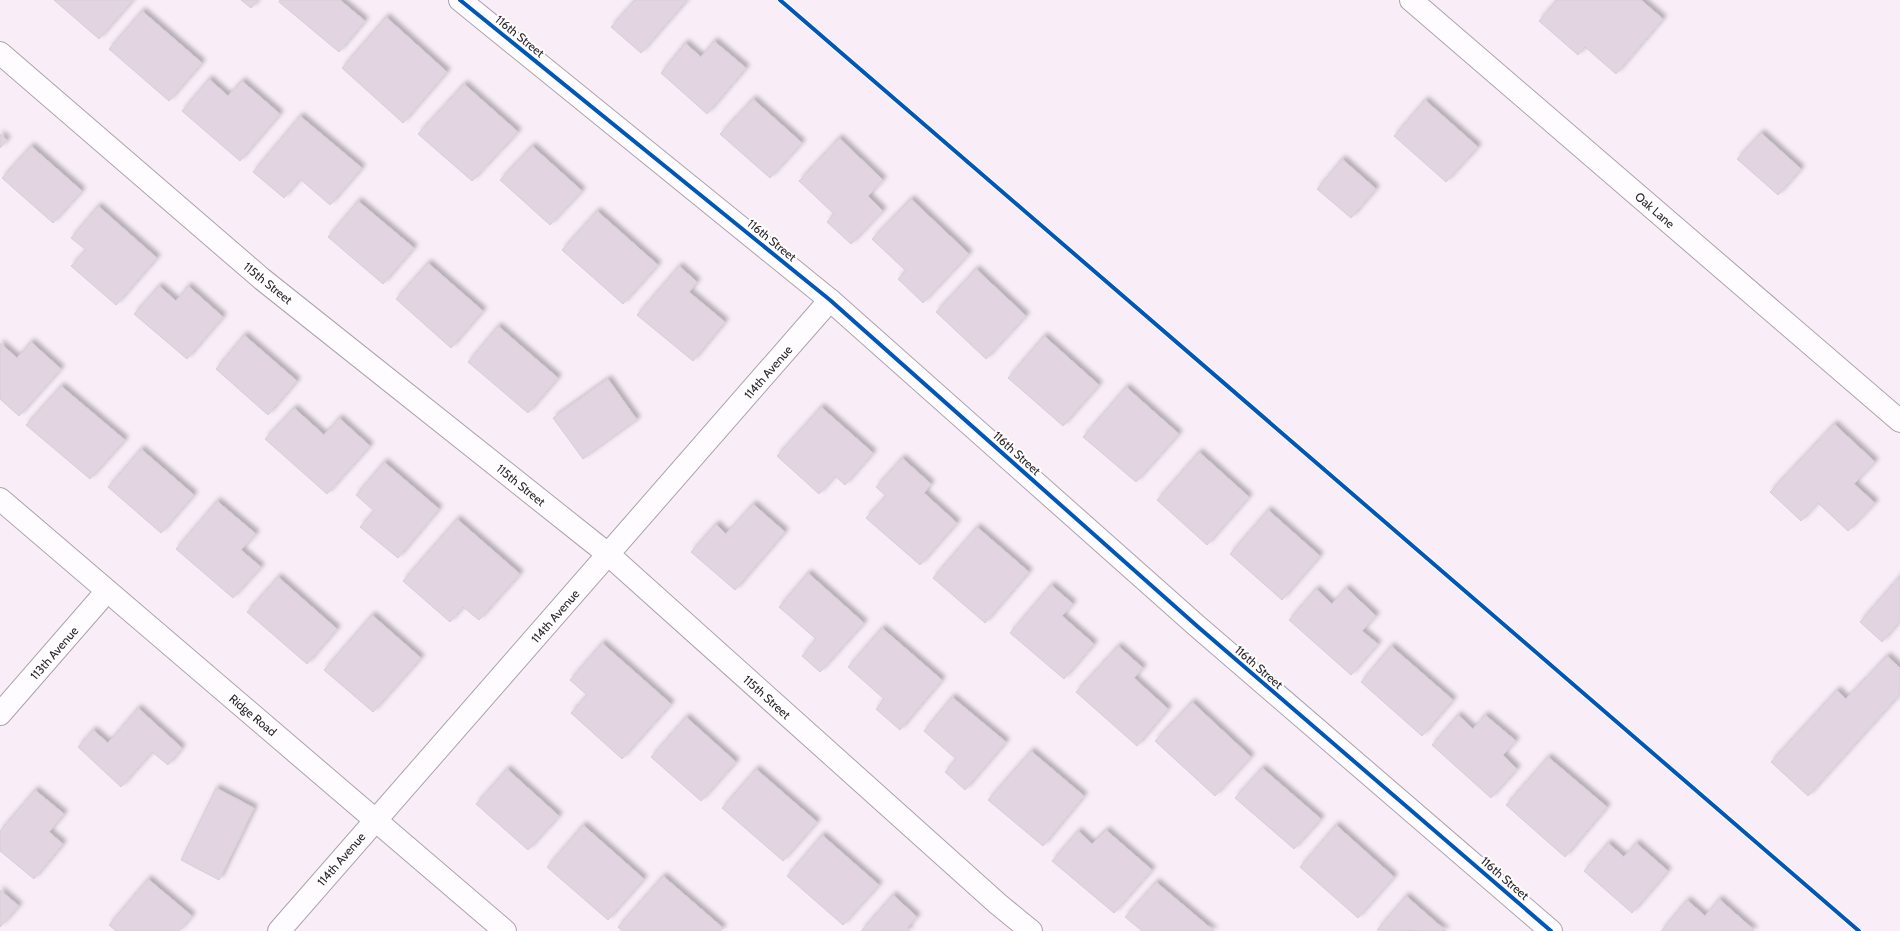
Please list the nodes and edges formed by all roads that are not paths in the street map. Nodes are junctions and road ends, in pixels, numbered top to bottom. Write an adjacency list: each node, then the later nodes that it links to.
1 (460, 0): 4 (street, 116th Street)
2 (1411, 0): 5 (street, Oak Lane)
3 (0, 53): 7 (street, 115th Street)
4 (830, 300): 7 (street, 114th Avenue); 14 (street, 116th Street)
5 (1900, 421)
6 (0, 500): 8 (street, Ridge Road)
7 (608, 555): 10 (street, 114th Avenue); 13 (street, 115th Street)
8 (107, 591): 9 (street, 113th Avenue); 10 (street, Ridge Road)
9 (0, 714)
10 (376, 819): 11 (street, 114th Avenue); 12 (street, Ridge Road)
11 (279, 931)
12 (505, 931)
13 (1031, 931)
14 (1551, 931)

